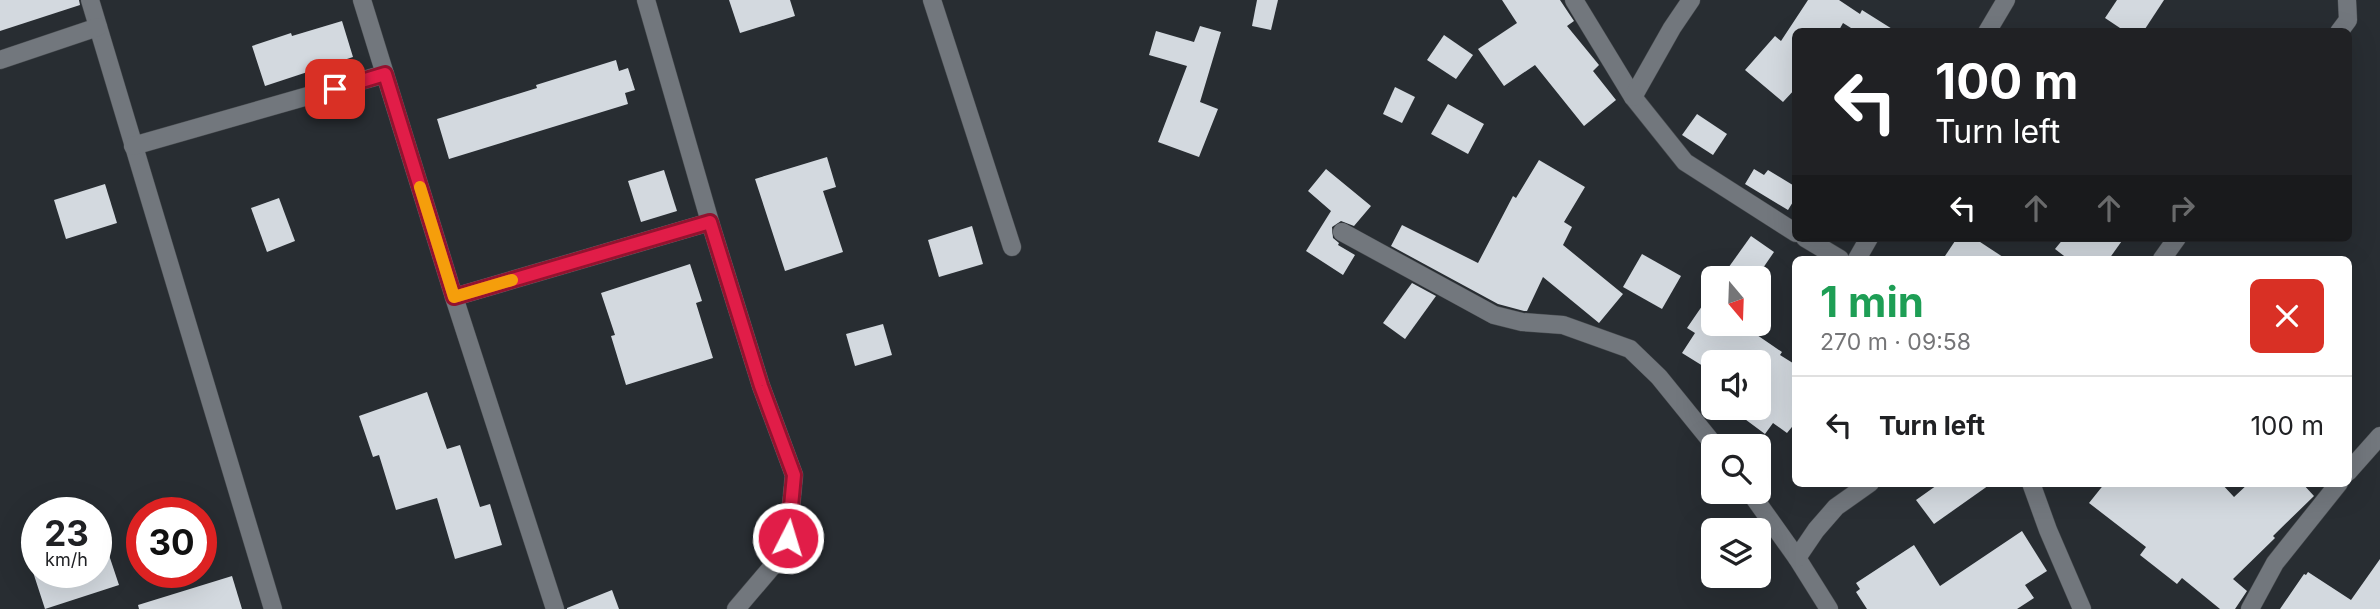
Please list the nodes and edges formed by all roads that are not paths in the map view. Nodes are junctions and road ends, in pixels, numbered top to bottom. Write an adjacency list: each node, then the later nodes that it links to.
1 (90, 0): 9 (street)
2 (362, 0): 13 (street)
3 (646, 0): 16 (street)
4 (932, 0): 20 (street)
5 (1574, 0): 14 (street)
6 (1691, 0): 14 (street)
7 (2006, 0): 10 (street)
8 (2347, 0): 11 (street)
9 (98, 27): 12 (street); 15 (street)
10 (1989, 28)
11 (2342, 28)
12 (0, 61)
13 (385, 74): 15 (street); 22 (street)
14 (1633, 97): 17 (street)
15 (133, 146): 31 (street)
16 (710, 222): 22 (street); 33 (street)
17 (1792, 230)
18 (1342, 232): 23 (street)
19 (1812, 242): 21 (street)
20 (1012, 247)
21 (1835, 256)
22 (454, 297): 32 (street)
23 (1705, 434)
24 (2380, 436): 25 (street)
25 (2352, 468)
26 (1864, 487): 30 (street)
27 (2032, 487): 35 (street)
28 (2336, 487): 36 (street)
29 (1759, 504): 30 (street)
30 (1797, 558): 34 (street)
31 (273, 609)
32 (555, 609)
33 (736, 609)
34 (1829, 609)
35 (2082, 609)
36 (2250, 609)

